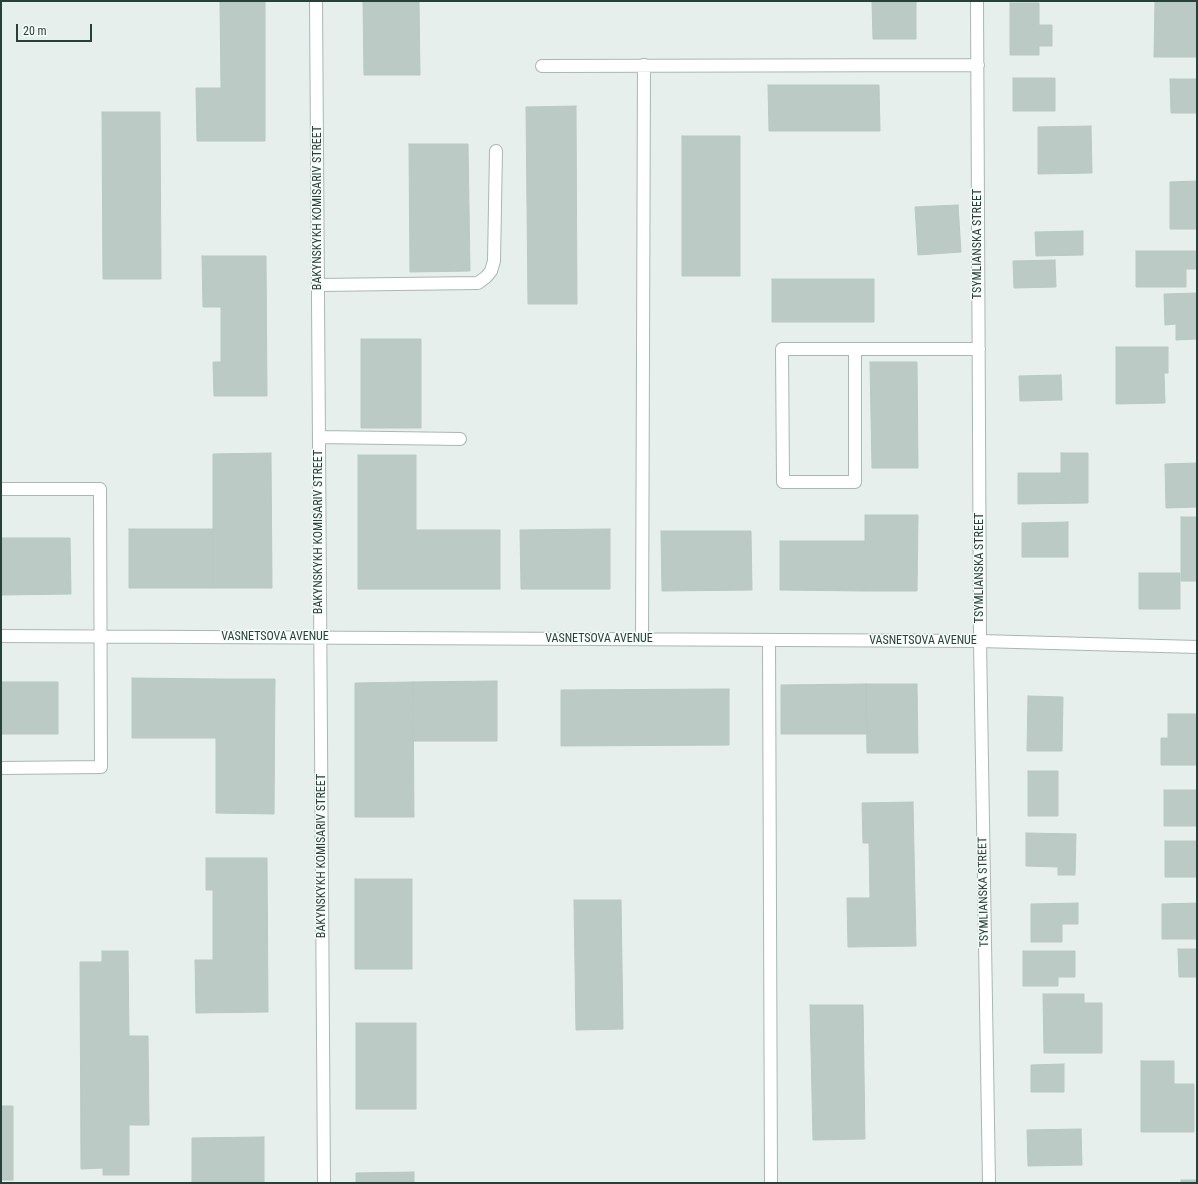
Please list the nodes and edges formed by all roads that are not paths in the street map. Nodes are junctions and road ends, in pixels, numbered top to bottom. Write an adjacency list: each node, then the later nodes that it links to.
1 (316, 1): 7 (street, BAKYNSKYKH KOMISARIV STREET)
2 (977, 1): 4 (street, TSYMLIANSKA STREET)
3 (644, 65): 4 (street); 5 (street); 16 (street)
4 (978, 65): 8 (street, TSYMLIANSKA STREET)
5 (542, 66)
6 (496, 151): 7 (street)
7 (318, 285): 10 (street, BAKYNSKYKH KOMISARIV STREET)
8 (979, 348): 9 (street); 18 (street, TSYMLIANSKA STREET)
9 (855, 349): 9 (street)
10 (319, 437): 11 (street); 15 (street, BAKYNSKYKH KOMISARIV STREET)
11 (460, 439)
12 (1, 489): 14 (street)
13 (1, 636): 14 (street, VASNETSOVA AVENUE)
14 (100, 636): 15 (street, VASNETSOVA AVENUE); 20 (street)
15 (320, 637): 16 (street, VASNETSOVA AVENUE); 21 (street, BAKYNSKYKH KOMISARIV STREET)
16 (642, 639): 17 (street, VASNETSOVA AVENUE)
17 (769, 640): 18 (street, VASNETSOVA AVENUE); 22 (street)
18 (980, 641): 19 (street, VASNETSOVA AVENUE); 23 (street, TSYMLIANSKA STREET)
19 (1197, 647)
20 (1, 768)
21 (324, 1183)
22 (771, 1183)
23 (989, 1183)

